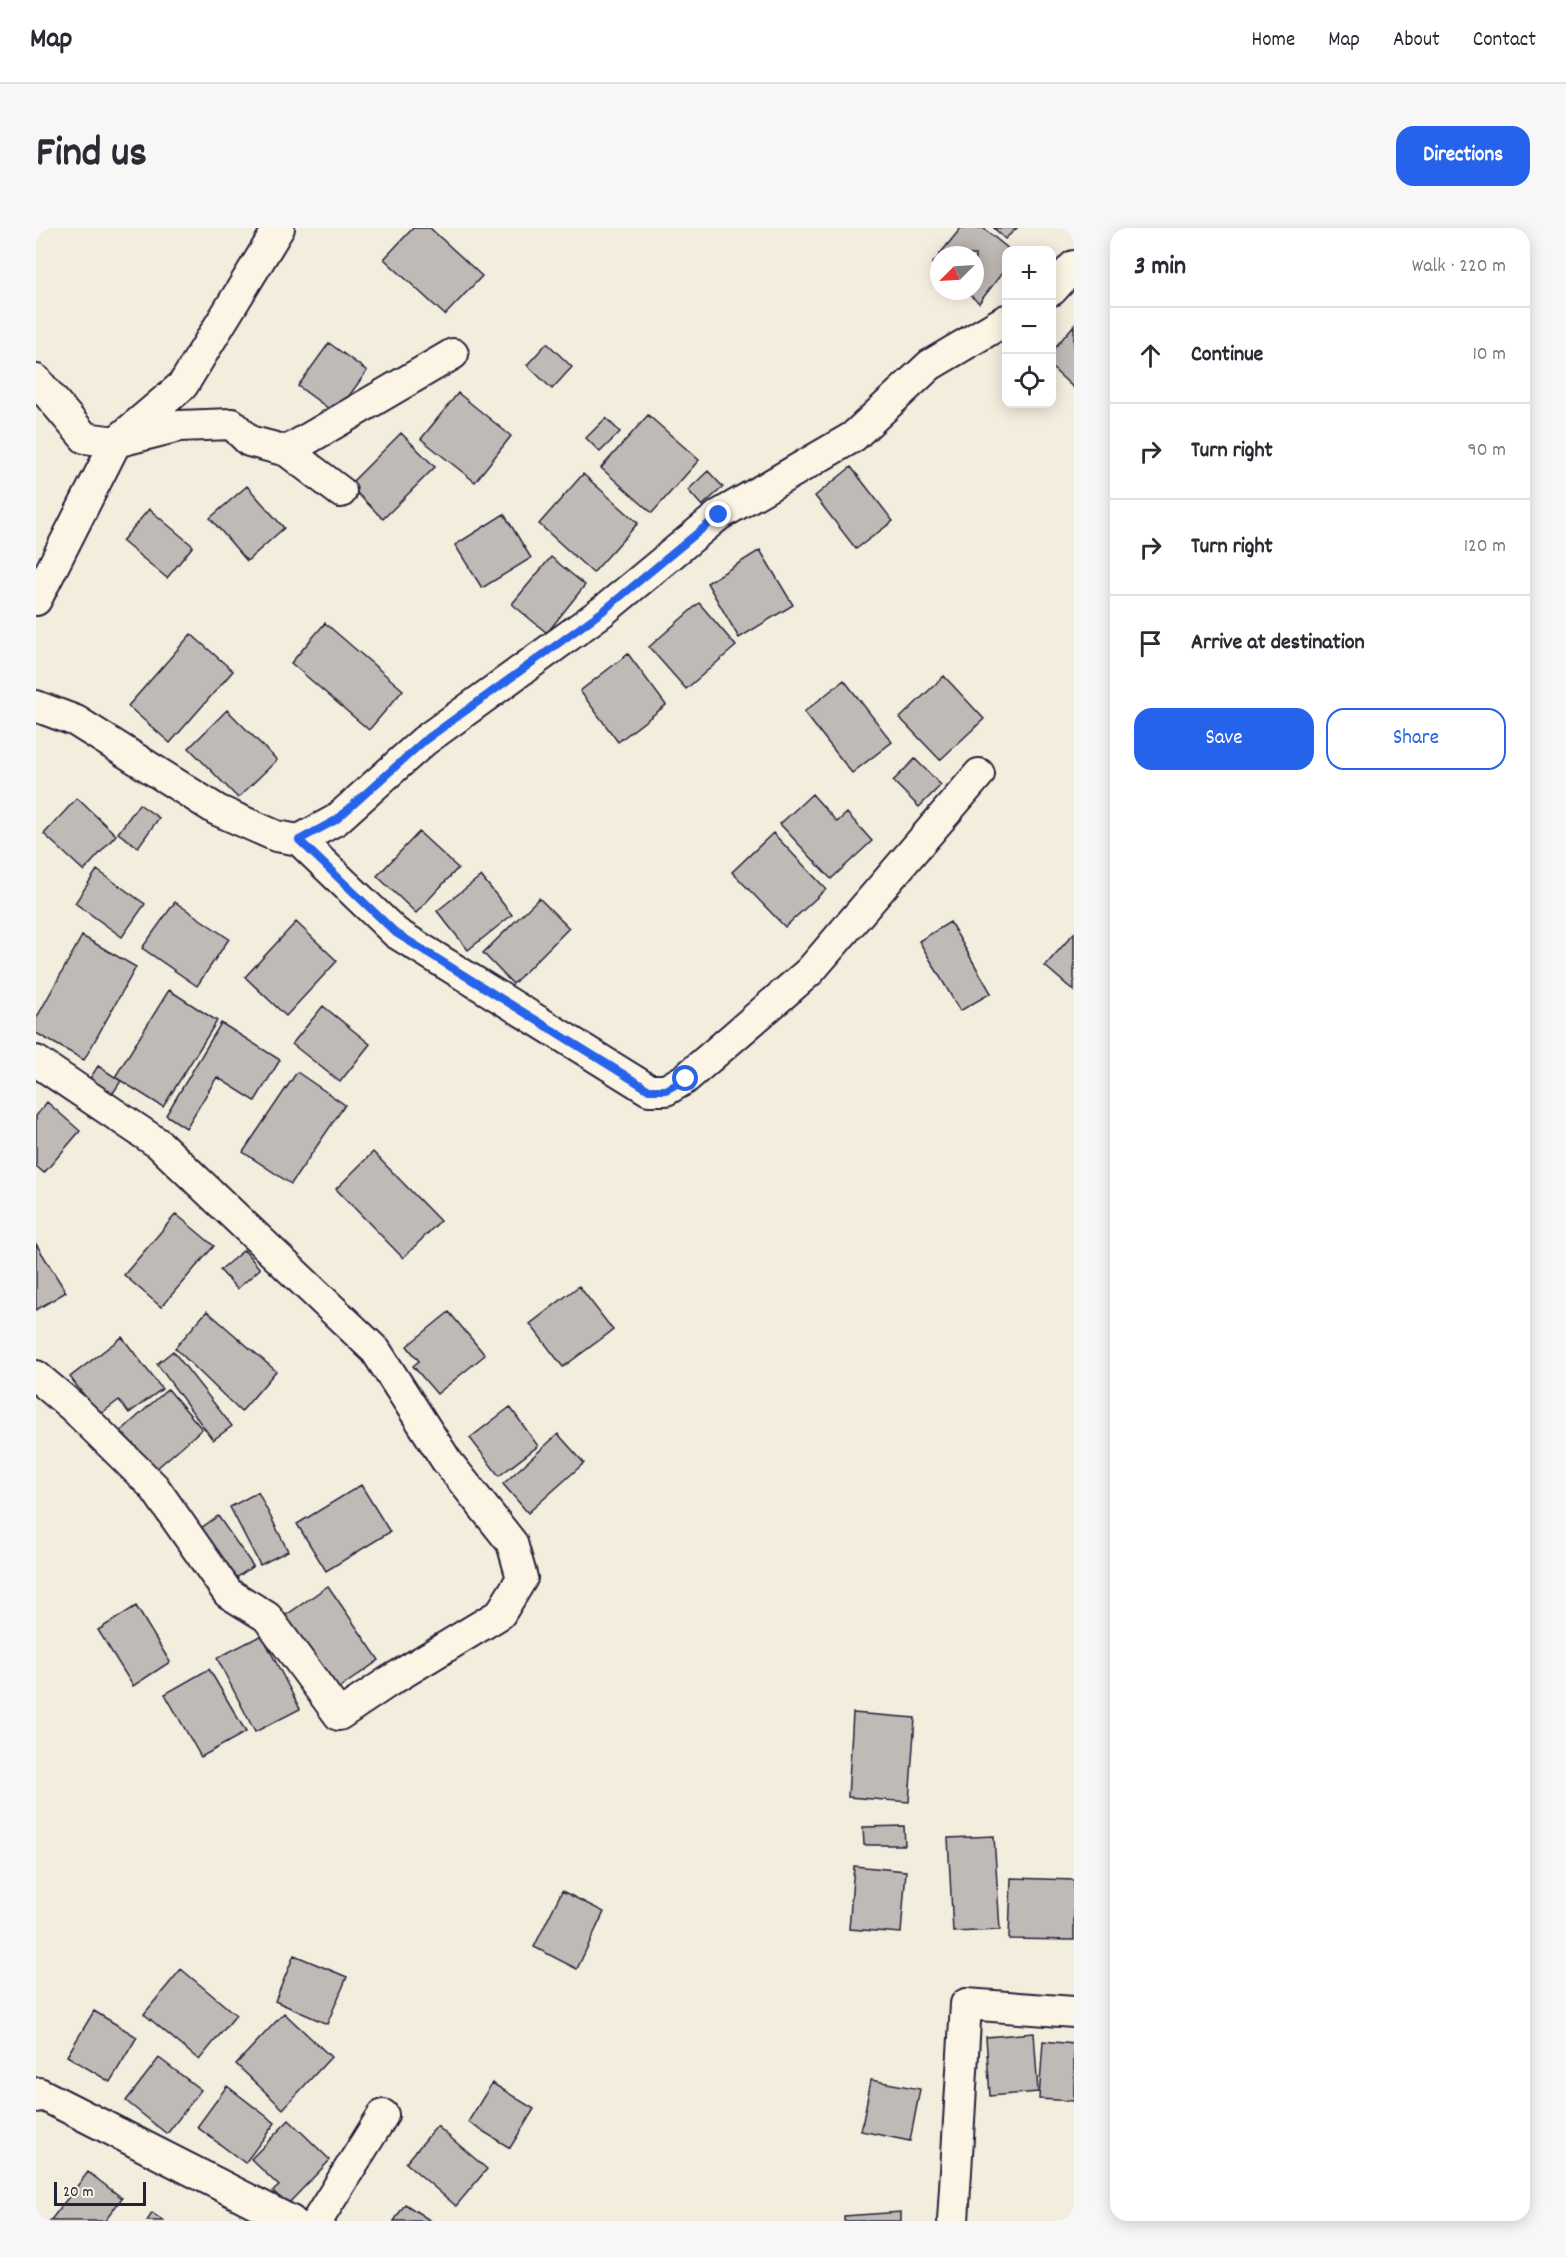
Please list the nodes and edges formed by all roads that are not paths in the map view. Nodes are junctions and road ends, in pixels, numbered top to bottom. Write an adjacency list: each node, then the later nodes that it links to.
1 (279, 228): 7 (street)
2 (1074, 266): 3 (street)
3 (1056, 286)
4 (1002, 323): 13 (street)
5 (453, 354): 8 (street)
6 (36, 380): 7 (street)
7 (116, 442): 8 (street); 10 (street)
8 (287, 452): 9 (street)
9 (341, 492)
10 (36, 600)
11 (36, 706): 13 (street)
12 (979, 774): 13 (street)
13 (299, 840)
14 (36, 1061): 15 (street)
15 (36, 1376)
16 (1074, 2012): 21 (street)
17 (36, 2097): 19 (street)
18 (383, 2115): 20 (street)
19 (291, 2221)
20 (317, 2221)
21 (953, 2221)

